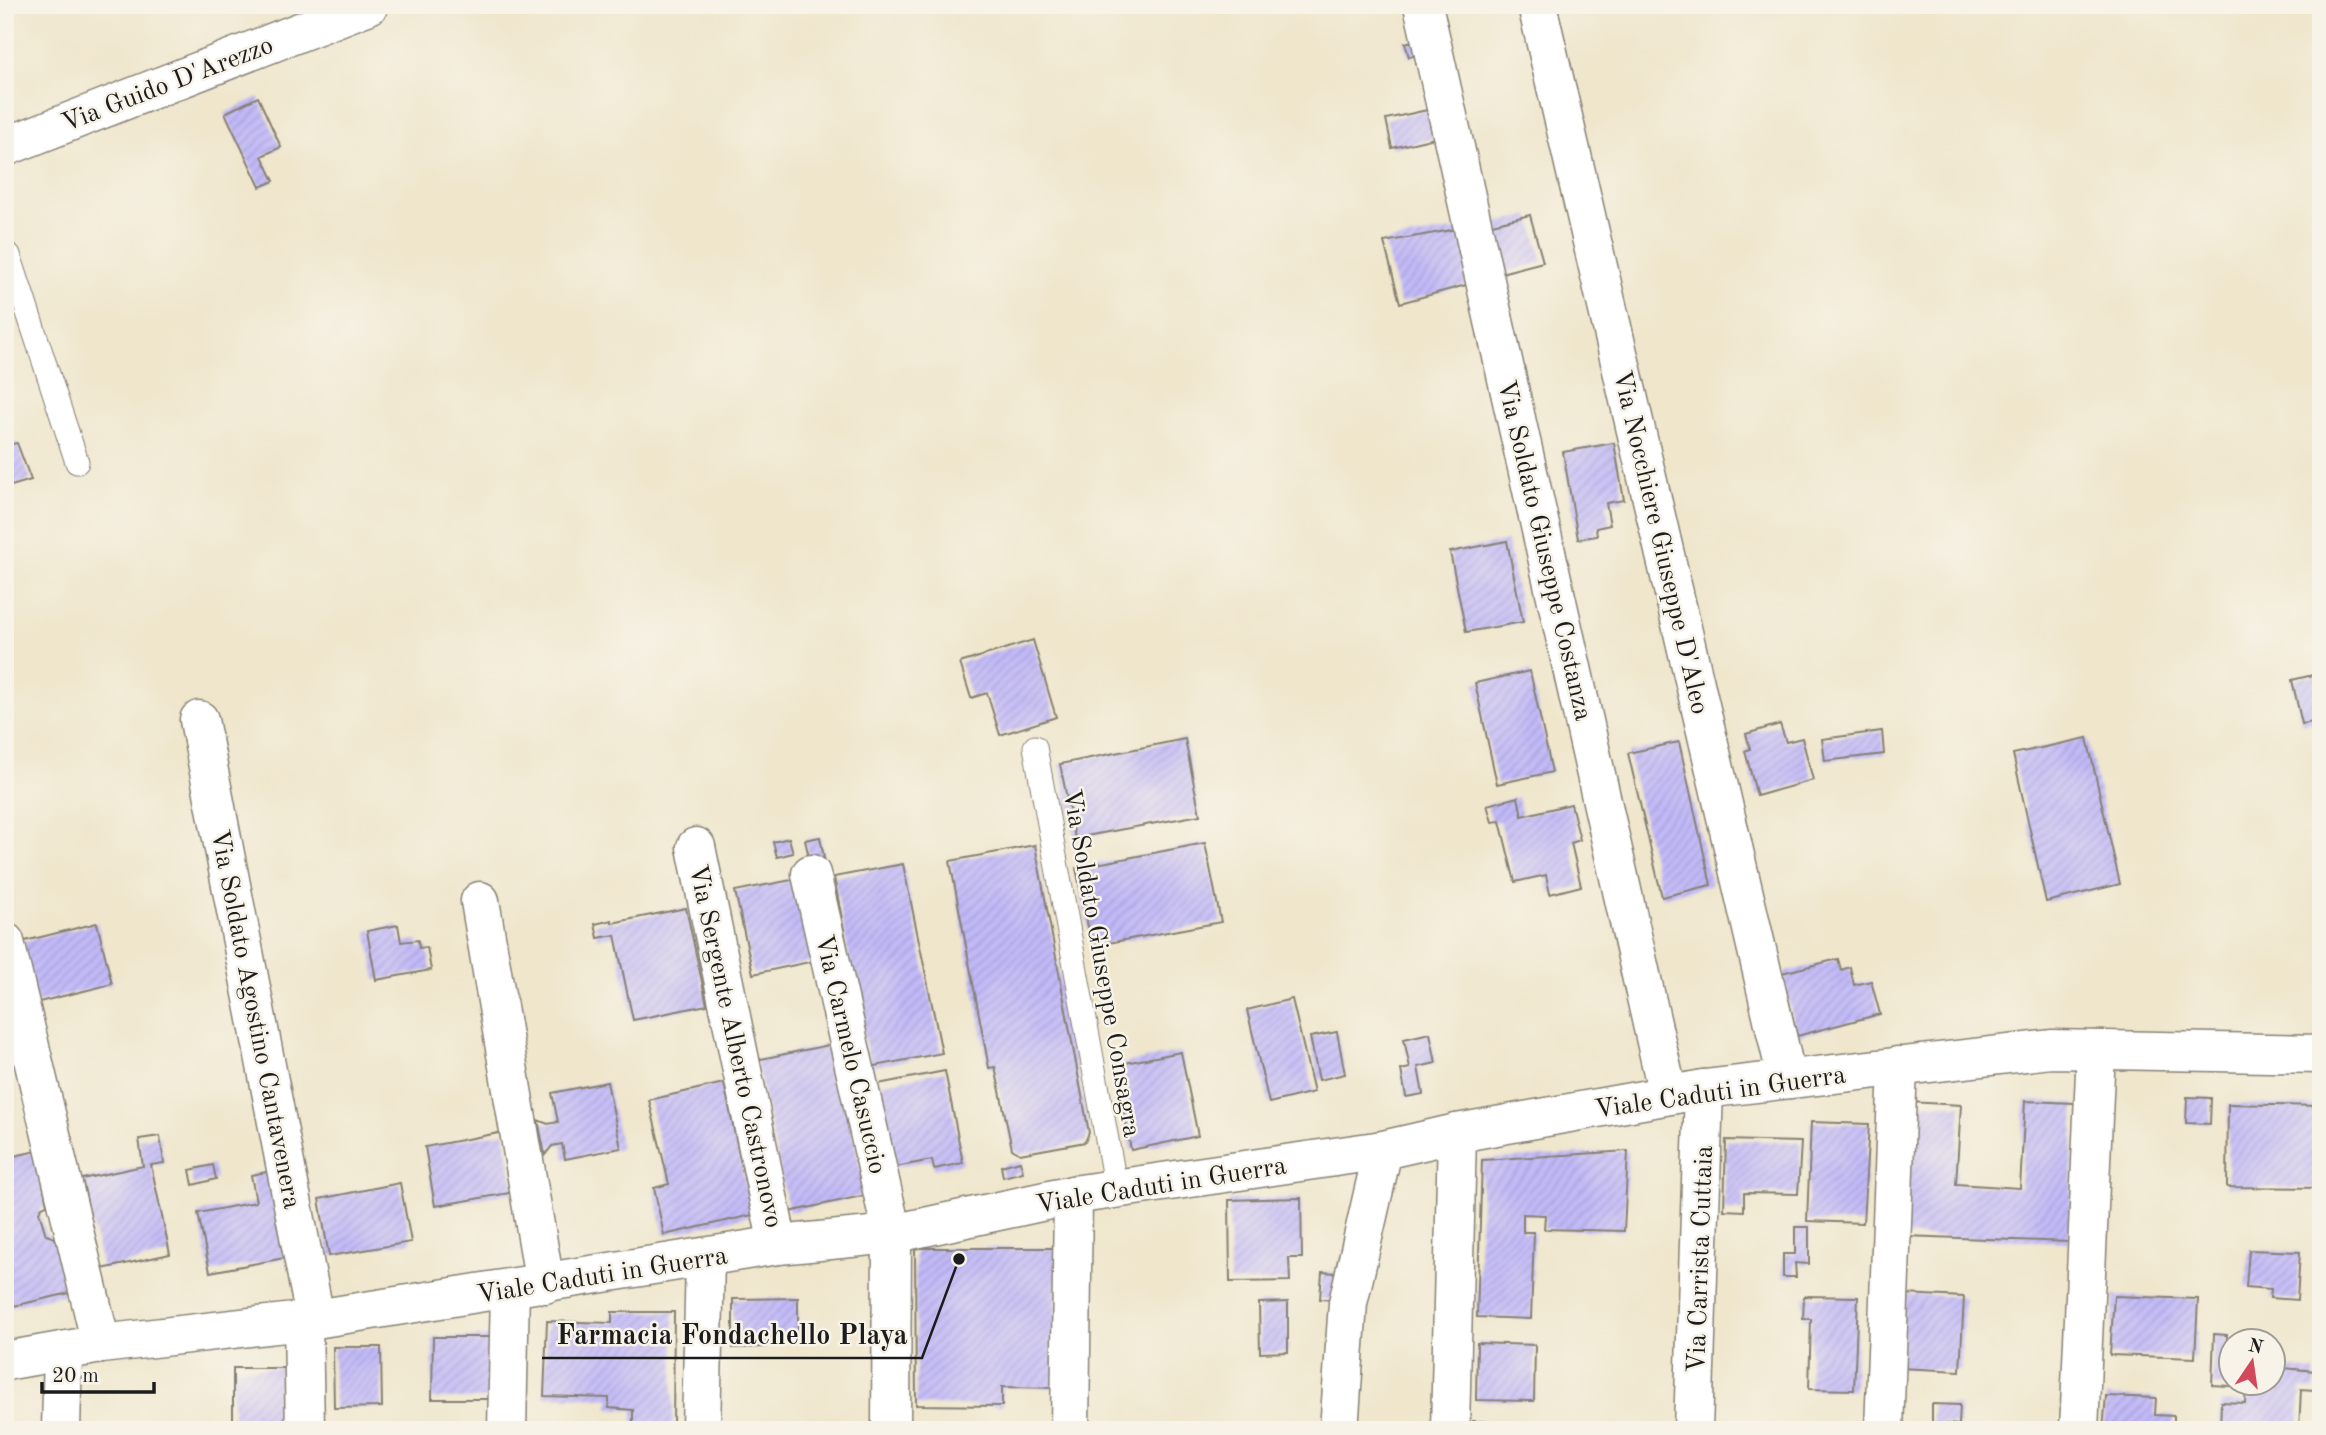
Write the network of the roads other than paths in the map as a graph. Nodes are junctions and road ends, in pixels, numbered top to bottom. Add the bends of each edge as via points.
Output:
1 (369, 5) edge
2 (1423, 5) edge
3 (1537, 5) edge
4 (5, 147) edge
5 (5, 256) edge
6 (77, 462) dead end
7 (199, 720) dead end
8 (1035, 747) dead end
9 (696, 847) dead end
10 (811, 874) dead end
11 (480, 901) dead end
12 (5, 942) edge
13 (2096, 1050) junction
14 (2321, 1054) edge
15 (1898, 1066) junction
16 (1787, 1079) junction
17 (1686, 1092) junction
18 (1457, 1133) junction
19 (1383, 1150) junction
20 (1116, 1189) junction
21 (1073, 1195) junction
22 (892, 1234) junction
23 (778, 1245) junction
24 (705, 1258) junction
25 (527, 1286) junction
26 (309, 1320) junction
27 (101, 1344) junction
28 (63, 1352) junction
29 (5, 1361) edge
30 (61, 1430) edge
31 (305, 1430) edge
32 (508, 1430) edge
33 (701, 1430) edge
34 (891, 1430) edge
35 (1070, 1430) edge
36 (1339, 1430) edge
37 (1450, 1430) edge
38 (1693, 1430) edge
39 (1884, 1430) edge
40 (2079, 1430) edge

1 - 4 street, Via Guido D'Arezzo
2 - 17 street, Via Soldato Giuseppe Costanza
3 - 16 street, Via Nocchiere Giuseppe D'Aleo
5 - 6 lane via 9,255
7 - 26 street, Via Soldato Agostino Cantavenera
8 - 20 lane, Via Soldato Giuseppe Consagra
9 - 23 street, Via Sergente Alberto Castronovo
10 - 22 street, Via Carmelo Casuccio
11 - 25 street
12 - 27 street
13 - 14 street, Viale Caduti in Guerra
13 - 15 street, Viale Caduti in Guerra via 2051,1049
13 - 40 street
15 - 16 street, Viale Caduti in Guerra
15 - 39 street
16 - 17 street, Viale Caduti in Guerra
17 - 18 street, Viale Caduti in Guerra
17 - 38 street, Via Carrista Cuttaia
18 - 19 street, Viale Caduti in Guerra
18 - 37 street
19 - 20 street, Viale Caduti in Guerra
19 - 36 street via 1348,1303
20 - 21 street, Viale Caduti in Guerra
21 - 22 street, Viale Caduti in Guerra
21 - 35 street
22 - 23 street, Viale Caduti in Guerra
22 - 34 street, Via Carmelo Casuccio
23 - 24 street, Viale Caduti in Guerra
24 - 25 street, Viale Caduti in Guerra
24 - 33 street
25 - 26 street, Viale Caduti in Guerra
25 - 32 street
26 - 27 street, Viale Caduti in Guerra
26 - 31 street, Via Soldato Agostino Cantavenera
27 - 28 street, Viale Caduti in Guerra
28 - 29 street, Viale Caduti in Guerra
28 - 30 street

